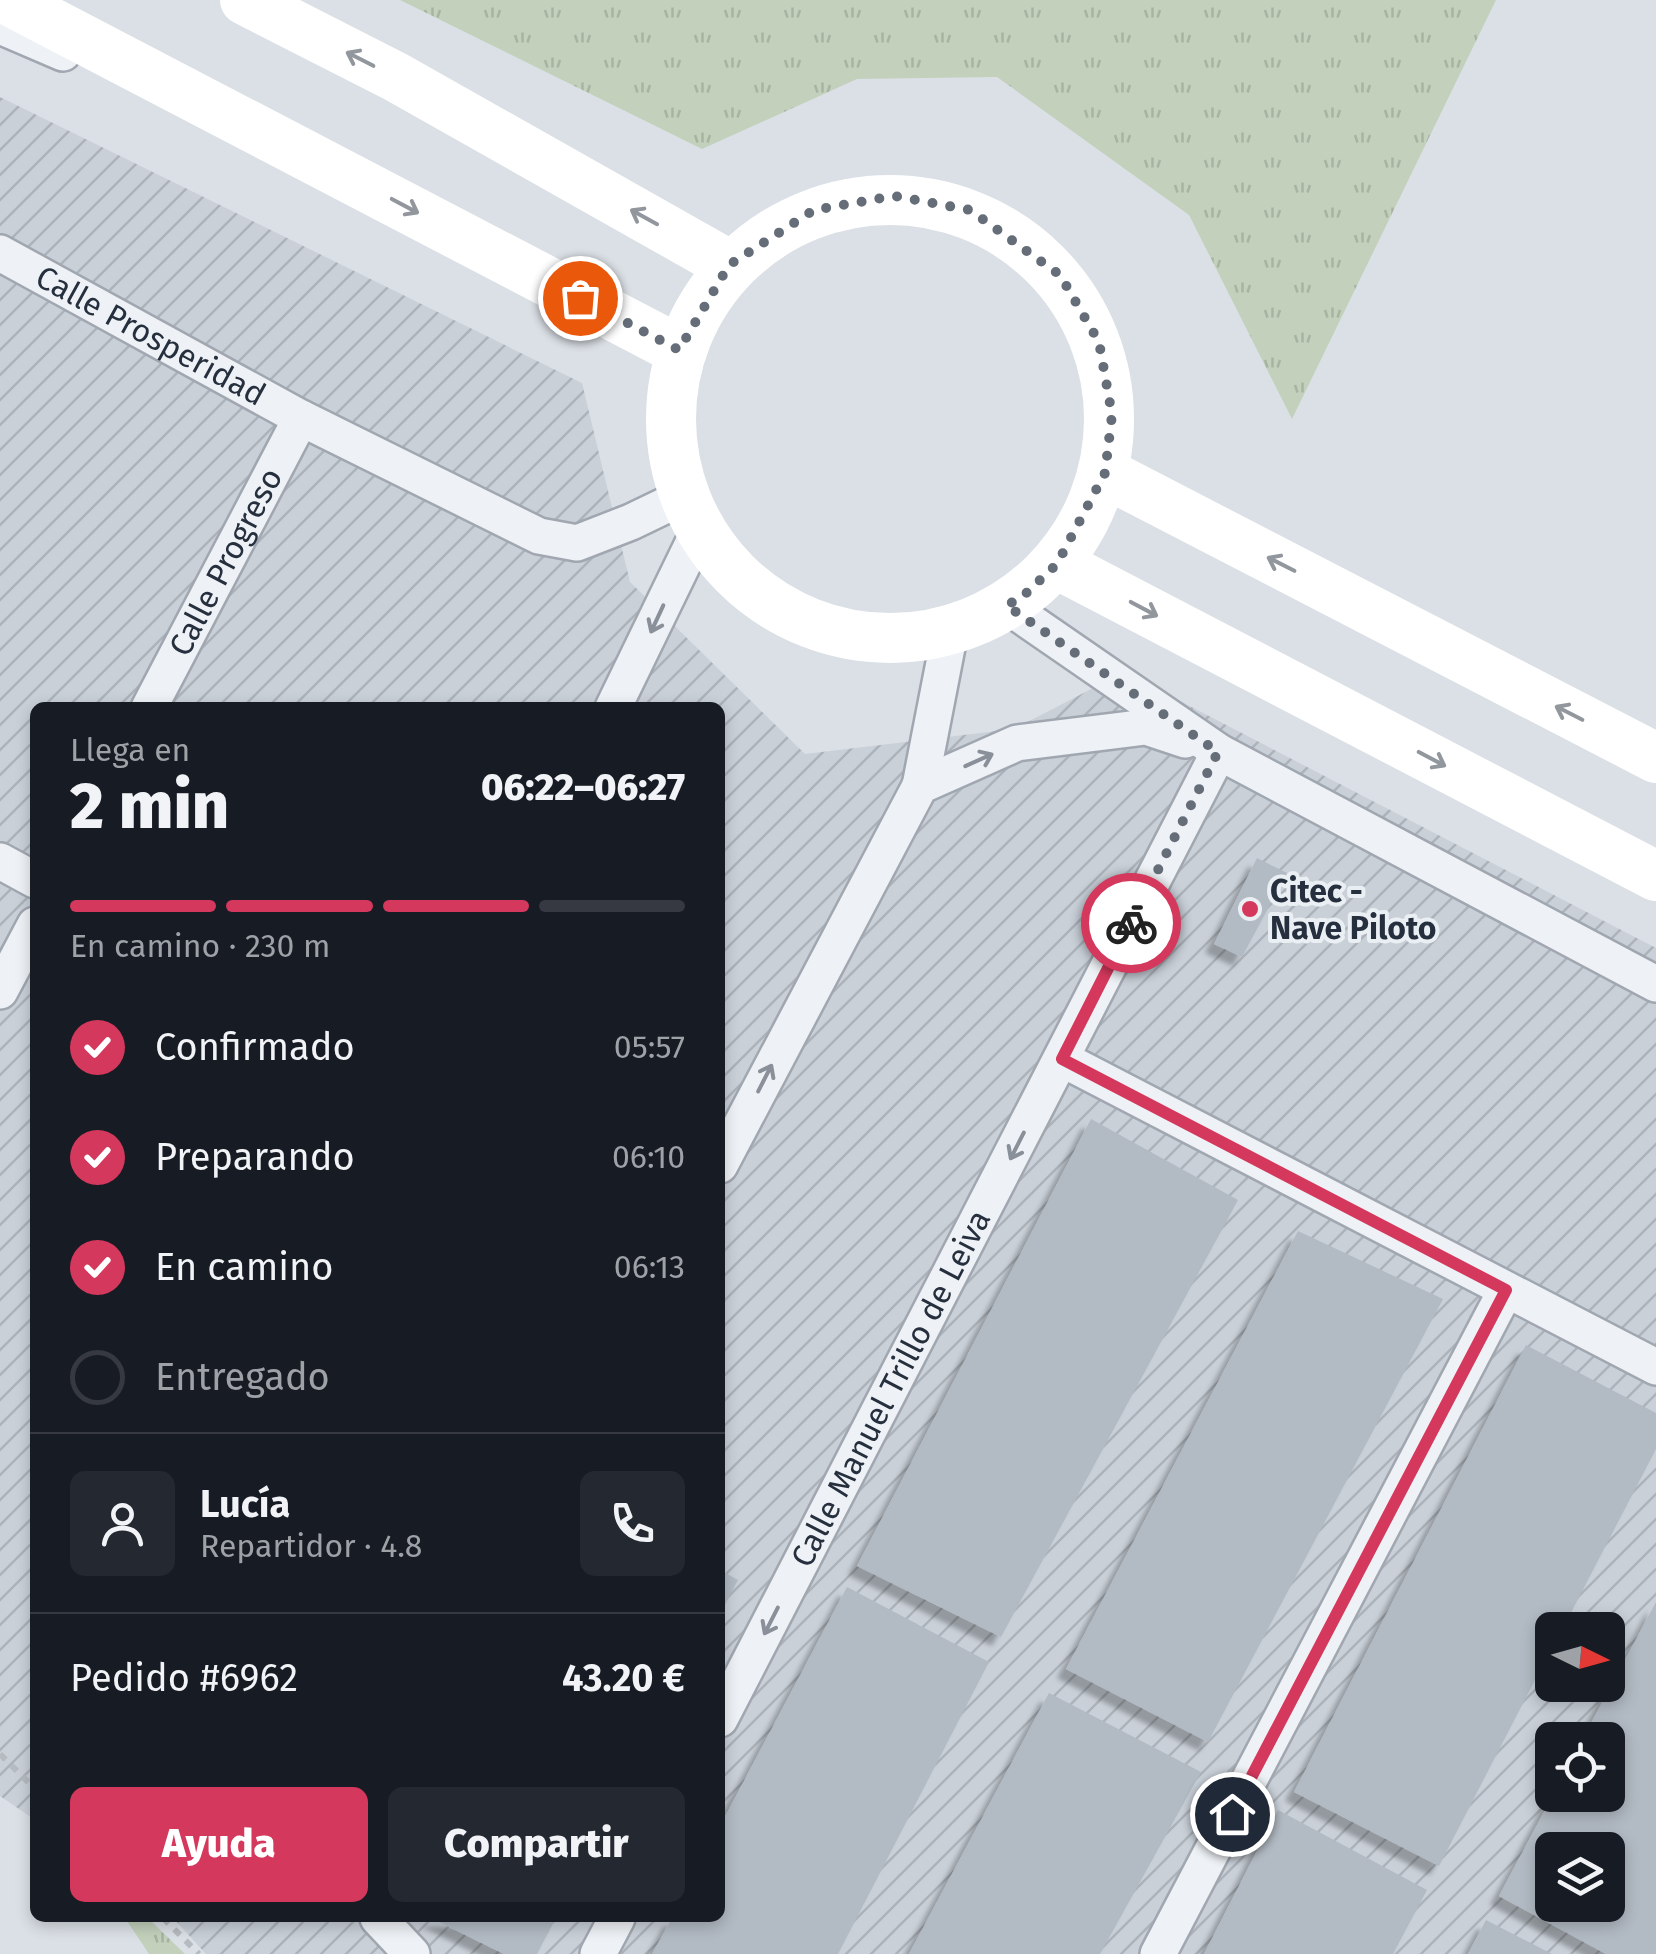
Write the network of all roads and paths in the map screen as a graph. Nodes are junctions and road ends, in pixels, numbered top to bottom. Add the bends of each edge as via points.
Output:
1 (8, 0) edge
2 (245, 0) edge
3 (0, 26) edge
4 (350, 177) junction
5 (0, 253) edge
6 (729, 265) junction
7 (679, 350) junction
8 (300, 418) junction
9 (1105, 473) junction
10 (693, 513) junction
11 (1057, 564) junction
12 (1006, 605) junction
13 (950, 632) junction
14 (152, 702) edge
15 (615, 702) edge
16 (1218, 752) junction
17 (1656, 758) edge
18 (920, 786) junction
19 (0, 861) edge
20 (1656, 876) edge
21 (30, 877) edge
22 (30, 935) edge
23 (1656, 984) edge
24 (0, 992) edge
25 (1062, 1059) junction
26 (725, 1155) edge
27 (1506, 1290) junction
28 (1656, 1368) edge
29 (725, 1709) edge
30 (0, 1754) edge
31 (30, 1784) edge
32 (167, 1922) edge
33 (382, 1922) edge
34 (615, 1922) edge
35 (199, 1954) edge
36 (412, 1954) edge
37 (598, 1954) edge
38 (1158, 1954) edge

1 - 4 main road
6 -> 2 main road
3 - 4 street
4 -> 7 main road
5 - 8 street, Calle Prosperidad
6 - 7 main road
6 - 9 main road via 814,210 894,196 970,210 1060,275 1099,342 1112,415
7 - 10 main road via 670,448
8 - 10 street, Calle Prosperidad via 539,536 577,542 631,522
8 - 14 street, Calle Progreso
9 - 11 main road
17 -> 9 main road
10 - 13 main road via 749,590 806,624 881,640
10 -> 15 street
11 - 12 main road
11 -> 20 main road
12 - 13 main road
12 - 16 street
13 - 18 street
18 -> 16 street via 1016,744 1146,727
16 - 23 street
16 - 25 street, Calle Manuel Trillo de Leiva
26 -> 18 street
19 - 21 street
22 - 24 street
25 - 27 street
25 -> 29 street, Calle Manuel Trillo de Leiva
27 - 28 street
27 - 38 street
30 - 31 path
32 - 35 path
33 - 36 street
34 - 37 street

